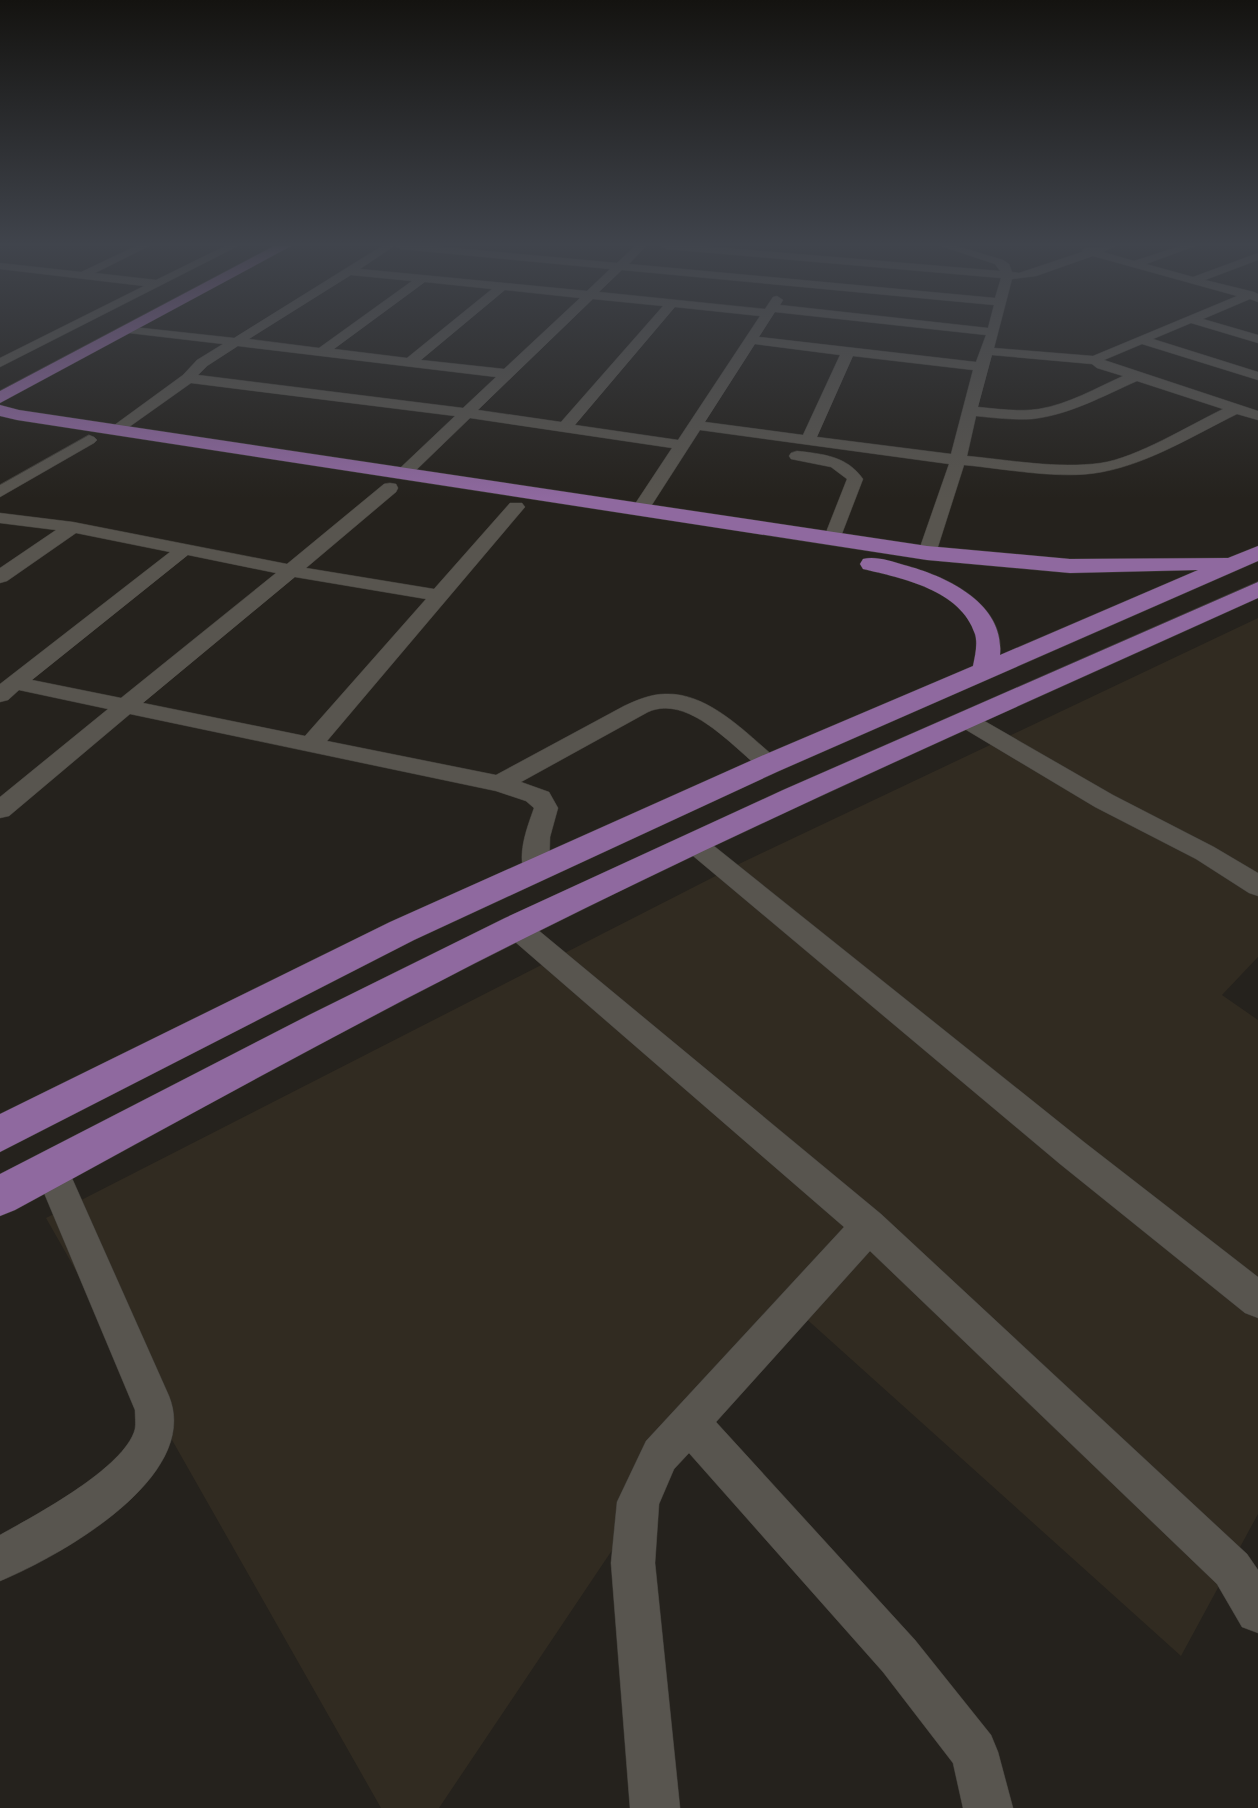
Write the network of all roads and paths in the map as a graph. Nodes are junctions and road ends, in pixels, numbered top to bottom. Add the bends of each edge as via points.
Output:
1 (65, 330) edge
2 (95, 330) edge
3 (126, 330) edge
4 (140, 330) edge
5 (255, 330) edge
6 (352, 330) edge
7 (449, 330) edge
8 (553, 330) edge
9 (648, 330) edge
10 (756, 330) edge
11 (977, 330) edge
12 (1162, 330) edge
13 (1229, 330) edge
14 (993, 332) joint
15 (1140, 339) junction
16 (1258, 339) edge
17 (750, 340) junction
18 (236, 342) junction
19 (849, 350) junction
20 (322, 352) junction
21 (984, 359) junction
22 (1096, 360) junction
23 (410, 362) junction
24 (0, 363) edge
25 (508, 374) junction
26 (1136, 376) junction
27 (1258, 376) edge
28 (188, 378) junction
29 (0, 381) edge
30 (18, 388) junction
31 (0, 398) edge
32 (1236, 409) junction
33 (0, 410) edge
34 (970, 411) junction
35 (467, 413) junction
36 (1258, 416) edge
37 (695, 425) junction
38 (564, 428) junction
39 (117, 429) junction
40 (0, 430) edge
41 (89, 440) junction
42 (808, 440) junction
43 (682, 445) junction
44 (779, 453) dead end
45 (958, 460) junction
46 (397, 480) junction
47 (466, 491) junction
48 (0, 492) edge
49 (516, 507) junction
50 (640, 510) junction
51 (0, 518) edge
52 (73, 527) junction
53 (832, 540) junction
54 (186, 548) junction
55 (852, 552) junction
56 (927, 553) junction
57 (1247, 558) edge
58 (293, 571) junction
59 (0, 577) edge
60 (1258, 589) edge
61 (440, 596) junction
62 (986, 670) junction
63 (8, 689) edge
64 (124, 705) junction
65 (966, 720) junction
66 (312, 743) junction
67 (769, 764) junction
68 (499, 784) junction
69 (728, 784) junction
70 (0, 810) edge
71 (761, 813) junction
72 (695, 844) junction
73 (536, 871) junction
74 (1258, 886) edge
75 (516, 927) junction
76 (0, 1134) edge
77 (51, 1169) junction
78 (0, 1196) edge
79 (868, 1226) junction
80 (1258, 1300) edge
81 (689, 1422) junction
82 (0, 1559) edge
83 (1258, 1611) edge
84 (655, 1808) edge
85 (988, 1808) edge

1 - 24 street
2 - 29 main road
3 - 30 main road
4 - 18 street
5 - 18 street
6 - 20 street
7 - 23 street
8 - 25 street
9 - 38 street
10 - 17 street
11 - 14 street
12 - 15 street
13 - 16 street
14 - 21 street
15 - 22 street
15 - 27 street
17 - 19 street
17 - 37 street
18 - 20 street
18 - 28 street via 202,363
19 - 21 street
19 - 42 street
20 - 23 street
21 - 22 street
21 - 34 street
22 - 26 street
23 - 25 street
25 - 35 street
26 - 32 street
26 - 34 street via 1041,413
28 - 35 street
28 - 39 street
29 - 30 main road via 17,384
30 - 31 main road
32 - 36 street
32 - 45 street via 1128,461 1100,468 1058,469
33 - 39 main road
34 - 45 street
35 - 38 street
35 - 46 street
37 - 42 street
37 - 43 street
38 - 43 street
39 - 46 main road
40 - 41 main road
41 - 46 main road
41 - 48 street
42 - 45 street
43 - 50 street
44 - 53 street via 849,468 855,479
45 - 56 street
46 - 47 main road
46 - 58 street
47 - 49 main road
47 - 50 main road
49 - 55 main road
49 - 61 street
50 - 53 main road
51 - 52 street
52 - 54 street
52 - 59 street
53 - 55 main road
54 - 58 street
54 - 63 street
55 - 56 main road
55 - 62 main road via 931,581 956,596 976,614 988,634
56 - 57 main road via 1070,566
57 - 62 main road
58 - 61 street
58 - 64 street
60 - 65 main road
61 - 66 street
62 - 67 main road
63 - 64 street
64 - 66 street
64 - 70 street
65 - 71 main road
65 - 74 street
66 - 68 street
67 - 68 street via 701,711 667,700 632,711
67 - 69 main road
68 - 73 street via 535,795 546,808 537,837
69 - 71 main road
69 - 73 main road
71 - 72 main road
72 - 75 main road
72 - 80 street
73 - 76 main road via 402,932
75 - 77 main road
75 - 79 street
77 - 78 main road
77 - 82 street via 155,1410 154,1436 136,1466 93,1504
79 - 81 street
79 - 83 street via 1232,1569
81 - 84 street via 660,1455 638,1502 633,1563
81 - 85 street via 899,1656 974,1752

